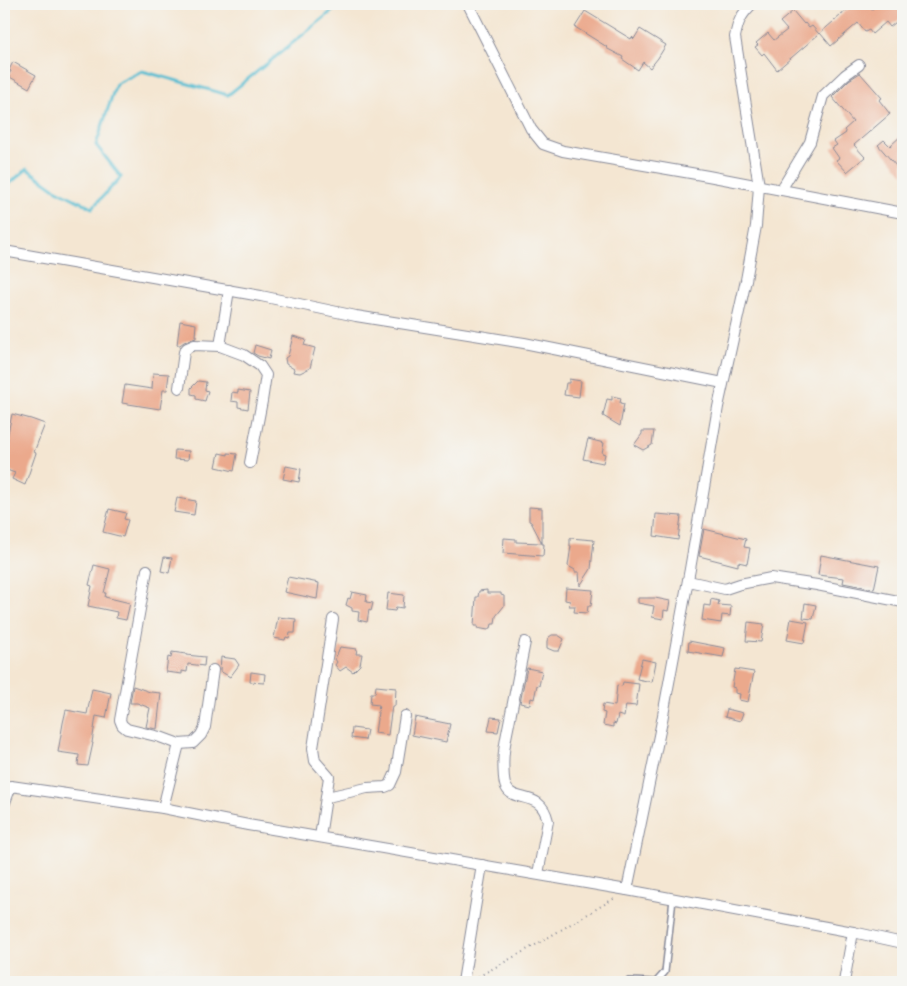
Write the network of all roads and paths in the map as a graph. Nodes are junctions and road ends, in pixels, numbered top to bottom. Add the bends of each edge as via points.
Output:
1 (468, 4) edge
2 (752, 4) edge
3 (859, 65) dead end
4 (759, 186) junction
5 (781, 190) junction
6 (903, 203) edge
7 (899, 212) edge
8 (4, 251) edge
9 (229, 290) junction
10 (220, 346) junction
11 (723, 383) junction
12 (179, 388) dead end
13 (250, 463) dead end
14 (147, 570) dead end
15 (688, 581) junction
16 (903, 602) edge
17 (333, 619) dead end
18 (525, 642) dead end
19 (213, 670) dead end
20 (405, 716) dead end
21 (179, 744) junction
22 (7, 785) edge
23 (327, 797) junction
24 (4, 805) edge
25 (163, 808) junction
26 (320, 837) junction
27 (482, 864) junction
28 (538, 874) junction
29 (627, 890) junction
30 (673, 898) junction
31 (853, 932) junction
32 (903, 943) edge
33 (630, 981) dead end
34 (463, 982) edge
35 (468, 982) edge
36 (652, 982) edge
37 (656, 982) edge
38 (844, 982) edge

1 - 4 street via 530,128 543,144
2 - 4 street via 738,22 735,37
3 - 5 street via 823,96 810,142
4 - 5 street
4 - 11 street via 756,226
5 - 7 street
6 - 7 street
8 - 9 street
9 - 10 street
9 - 11 street
10 - 12 street via 194,345 187,348
10 - 13 street via 244,355 260,366 266,375
11 - 15 street
14 - 21 street via 120,720 127,729
15 - 16 street via 725,589 771,578
15 - 29 street
17 - 23 street via 313,748 315,761 330,777
18 - 28 street via 504,753 504,775 506,788 536,801 546,813 548,821
19 - 21 street via 205,727 193,743
20 - 23 street via 396,772 390,785
21 - 25 street
22 - 24 street
22 - 25 street
23 - 26 street
25 - 26 street
26 - 27 street
27 - 28 street
27 - 34 street
28 - 29 street
29 - 30 street
29 - 35 path
30 - 31 street
30 - 37 lane via 665,972
31 - 32 street
31 - 38 street
33 - 36 lane

